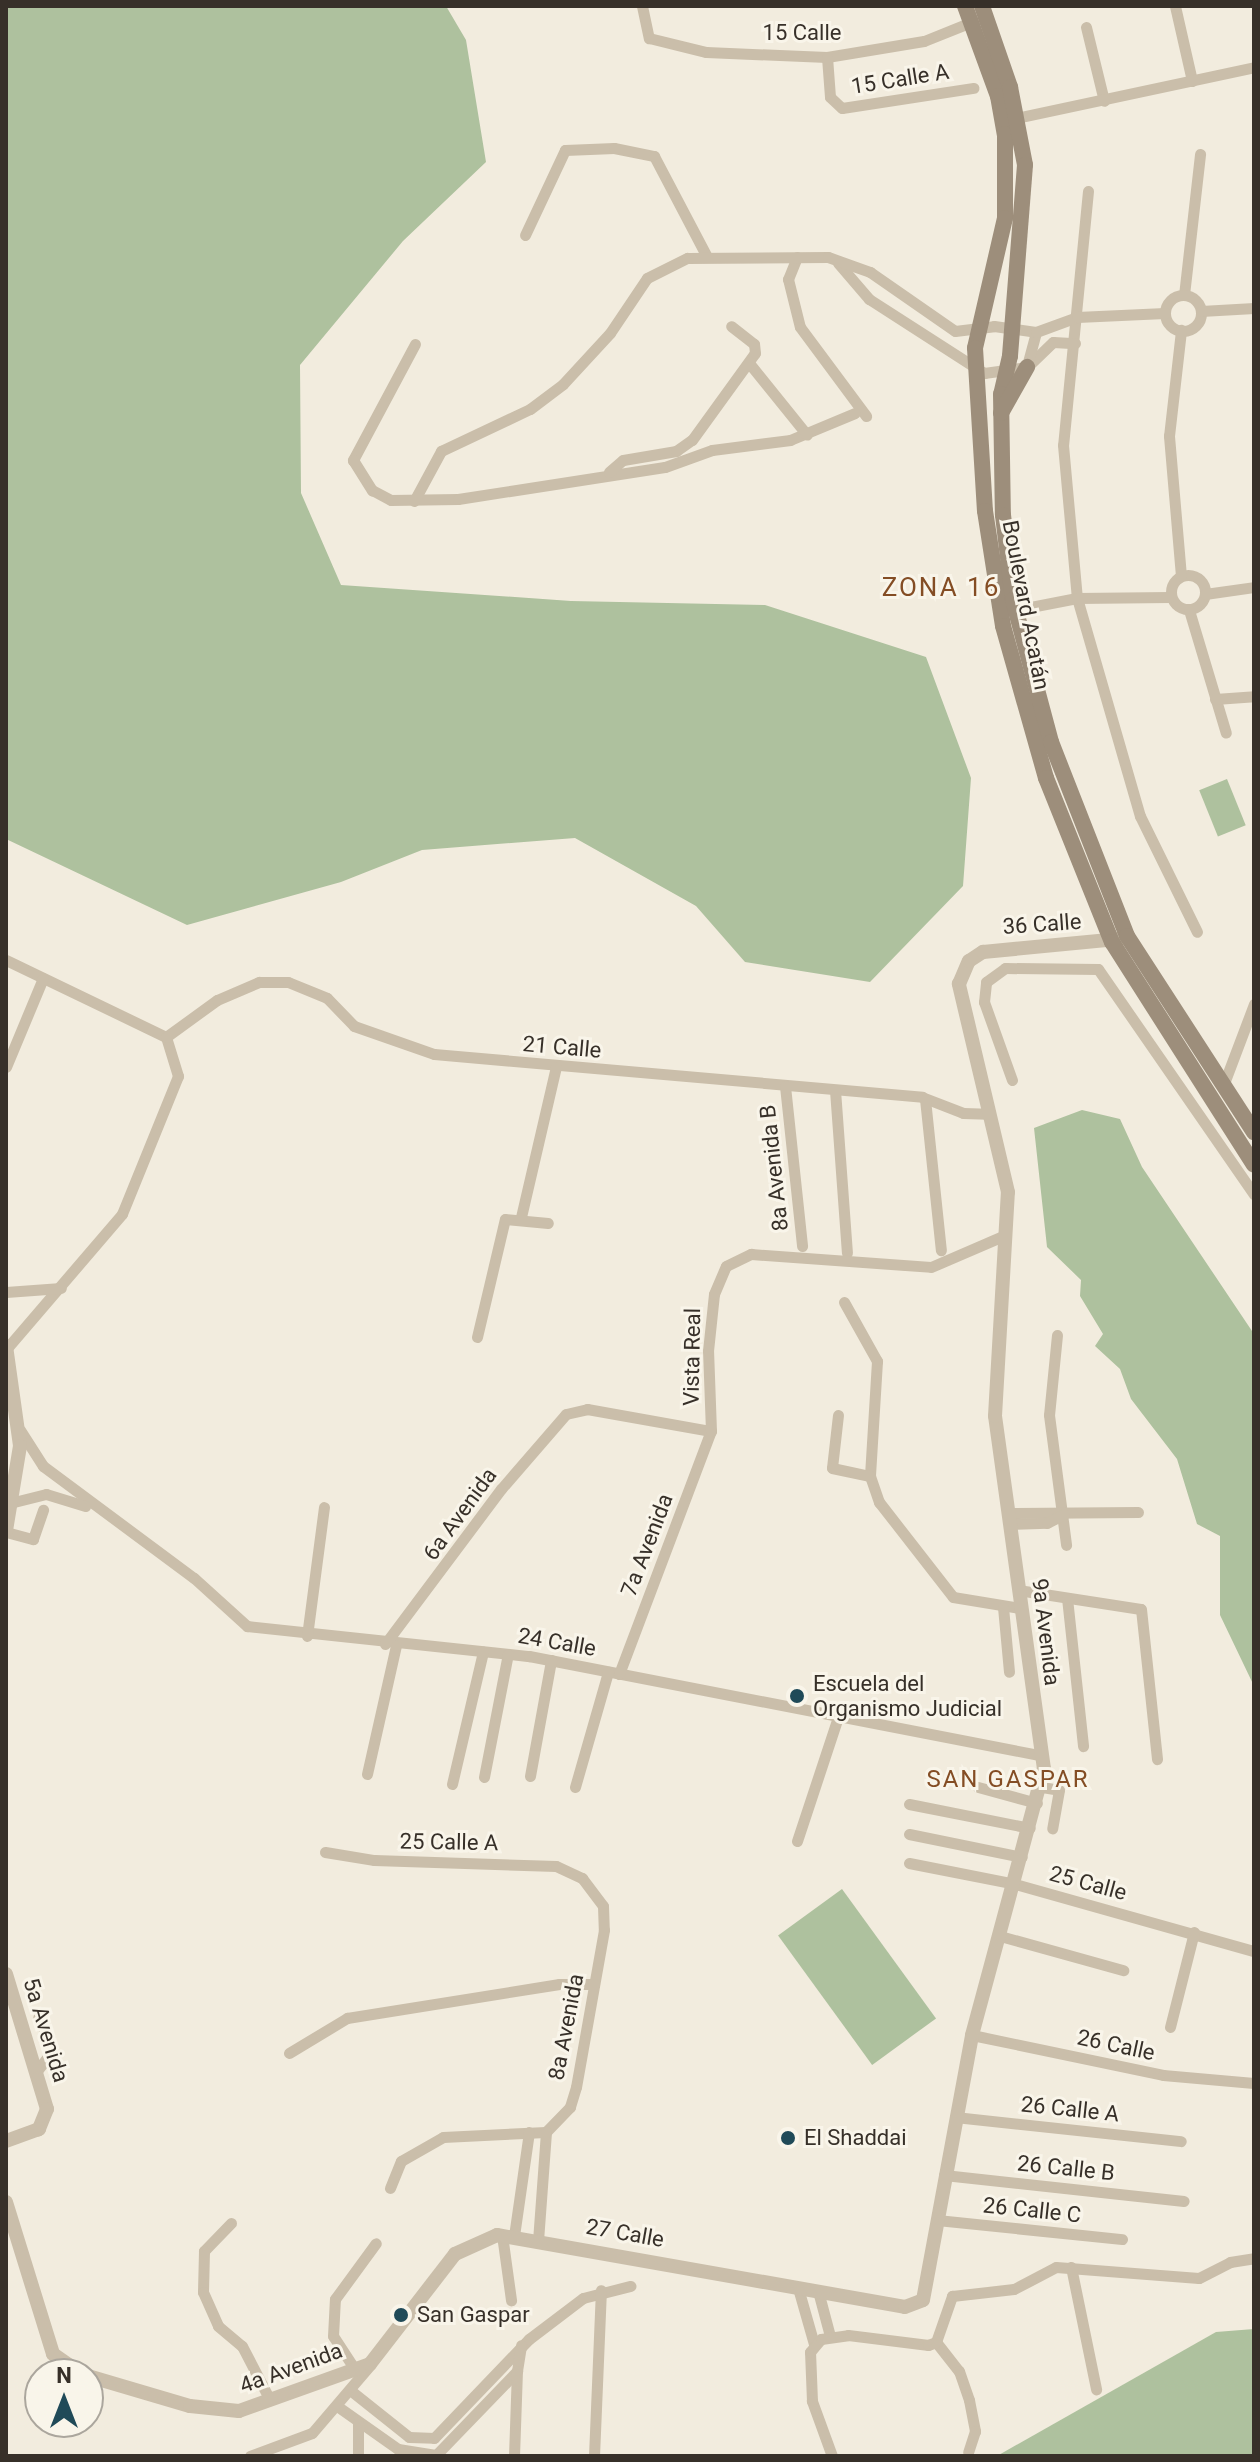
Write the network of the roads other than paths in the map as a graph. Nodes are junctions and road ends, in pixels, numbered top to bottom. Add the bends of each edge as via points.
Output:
1 (642, 6) edge
2 (965, 6) edge
3 (1175, 6) edge
4 (980, 15) edge
5 (1086, 27) dead end
6 (827, 57) junction
7 (1254, 67) edge
8 (1192, 81) junction
9 (973, 88) dead end
10 (1104, 101) junction
11 (1010, 119) junction
12 (1200, 154) dead end
13 (1088, 191) dead end
14 (525, 235) dead end
15 (706, 255) junction
16 (797, 257) junction
17 (838, 263) junction
18 (1184, 295) junction
19 (1254, 308) edge
20 (1201, 311) junction
21 (1165, 313) junction
22 (1077, 317) junction
23 (731, 326) dead end
24 (980, 328) junction
25 (1011, 329) junction
26 (1181, 330) junction
27 (1036, 332) junction
28 (1075, 343) junction
29 (415, 344) dead end
30 (749, 363) junction
31 (1027, 367) junction
32 (978, 369) junction
33 (1006, 373) junction
34 (1001, 413) junction
35 (807, 435) junction
36 (692, 440) junction
37 (701, 453) junction
38 (608, 473) junction
39 (414, 501) junction
40 (1181, 576) junction
41 (1254, 587) edge
42 (1205, 594) junction
43 (1170, 597) junction
44 (1077, 598) junction
45 (1015, 610) junction
46 (1189, 610) junction
47 (1254, 696) edge
48 (1215, 699) junction
49 (1226, 733) dead end
50 (1197, 932) dead end
51 (1120, 939) junction
52 (6, 960) edge
53 (964, 968) joint
54 (43, 978) junction
55 (1254, 1004) edge
56 (166, 1037) junction
57 (6, 1067) edge
58 (556, 1067) junction
59 (1012, 1080) dead end
60 (785, 1086) junction
61 (1223, 1086) junction
62 (835, 1090) junction
63 (925, 1099) junction
64 (987, 1114) junction
65 (1254, 1132) edge
66 (1254, 1165) edge
67 (1254, 1194) edge
68 (521, 1217) junction
69 (548, 1223) dead end
70 (1003, 1236) junction
71 (802, 1246) dead end
72 (941, 1250) dead end
73 (847, 1253) dead end
74 (62, 1288) junction
75 (6, 1292) edge
76 (844, 1302) dead end
77 (1057, 1335) dead end
78 (477, 1337) dead end
79 (7, 1347) edge
80 (571, 1411) joint
81 (838, 1415) dead end
82 (20, 1430) junction
83 (711, 1431) junction
84 (870, 1476) junction
85 (14, 1502) junction
86 (324, 1507) dead end
87 (43, 1510) dead end
88 (1138, 1512) dead end
89 (100, 1513) junction
90 (1065, 1513) junction
91 (1009, 1519) junction
92 (7, 1527) edge
93 (1066, 1545) dead end
94 (1018, 1590) junction
95 (1067, 1598) junction
96 (1003, 1607) junction
97 (1020, 1608) junction
98 (307, 1636) junction
99 (391, 1644) junction
100 (483, 1652) junction
101 (508, 1654) junction
102 (551, 1660) junction
103 (1009, 1672) dead end
104 (614, 1673) junction
105 (838, 1717) junction
106 (1083, 1746) dead end
107 (1039, 1755) junction
108 (1157, 1759) dead end
109 (367, 1774) dead end
110 (530, 1776) dead end
111 (484, 1777) dead end
112 (452, 1784) dead end
113 (575, 1787) dead end
114 (978, 1787) dead end
115 (1042, 1787) junction
116 (1037, 1803) junction
117 (909, 1804) dead end
118 (1030, 1828) junction
119 (1052, 1828) dead end
120 (909, 1834) dead end
121 (797, 1841) dead end
122 (325, 1852) dead end
123 (1022, 1857) junction
124 (909, 1863) dead end
125 (573, 1871) joint
126 (1015, 1884) junction
127 (1194, 1932) junction
128 (1000, 1936) junction
129 (1254, 1951) edge
130 (1123, 1970) dead end
131 (6, 1974) edge
132 (594, 1984) junction
133 (38, 2017) dead end
134 (1170, 2027) dead end
135 (972, 2035) junction
136 (289, 2053) dead end
137 (36, 2072) junction
138 (1254, 2083) edge
139 (955, 2117) junction
140 (529, 2132) junction
141 (546, 2132) junction
142 (6, 2141) edge
143 (1181, 2141) dead end
144 (944, 2175) junction
145 (390, 2188) dead end
146 (1184, 2201) dead end
147 (7, 2212) edge
148 (937, 2220) junction
149 (231, 2223) dead end
150 (508, 2235) junction
151 (1122, 2239) dead end
152 (538, 2241) junction
153 (376, 2243) dead end
154 (1254, 2258) edge
155 (1071, 2267) junction
156 (630, 2286) dead end
157 (798, 2288) junction
158 (601, 2290) junction
159 (818, 2291) junction
160 (924, 2296) joint
161 (511, 2300) dead end
162 (830, 2336) junction
163 (936, 2342) junction
164 (814, 2344) junction
165 (521, 2345) junction
166 (59, 2358) edge
167 (505, 2359) junction
168 (370, 2364) junction
169 (354, 2368) junction
170 (517, 2371) junction
171 (104, 2381) edge
172 (1096, 2389) dead end
173 (350, 2390) junction
174 (270, 2400) junction
175 (337, 2406) junction
176 (358, 2422) junction
177 (434, 2438) junction
178 (968, 2452) dead end
179 (255, 2455) edge
180 (436, 2455) edge
181 (358, 2456) edge
182 (514, 2456) edge
183 (594, 2456) edge
184 (832, 2456) edge

1 - 6 street, 15 Calle via 642,26 653,41 706,52
2 - 4 main road, Boulevard Acatán
3 - 8 street
4 - 6 street, 15 Calle via 924,41
4 - 11 main road, Boulevard Acatán
5 - 10 street
6 - 9 street, 15 Calle A via 835,104 846,108
7 - 8 street
8 - 10 street
10 - 11 street
11 - 24 main road, Boulevard Acatán via 1005,218
11 - 25 main road, Boulevard Acatán via 1025,165
12 - 18 street
13 - 22 street
14 - 15 street via 565,150 614,148 654,156
15 - 16 street
15 - 39 street via 675,262 647,278 585,363 530,409 455,439 429,469
16 - 17 street via 810,253
16 - 35 street via 788,279 800,327 860,415
17 - 24 street via 870,272 955,331
17 - 32 street via 869,299
18 - 20 street
18 - 21 street via 1173,298
19 - 20 street
20 - 26 street via 1197,323
21 - 22 street
21 - 26 street
22 - 27 street
22 - 28 street
23 - 30 street via 756,348
24 - 25 street
24 - 32 main road, Boulevard Acatán
25 - 27 street
25 - 33 main road, Boulevard Acatán
26 - 40 street via 1169,436
27 - 31 street
28 - 31 street via 1045,346
28 - 44 street via 1063,445
29 - 39 street via 353,460 372,490
30 - 35 street
30 - 36 street
31 - 33 street
31 - 34 main road
32 - 33 street
32 - 51 main road, Boulevard Acatán via 985,511 1003,626 1046,778
33 - 34 main road, Boulevard Acatán
34 - 45 main road, Boulevard Acatán via 1003,515
35 - 37 street
36 - 37 street
36 - 38 street via 676,451 623,460
37 - 38 street via 665,467
38 - 39 street
40 - 42 street via 1198,578
40 - 43 street
41 - 42 street
42 - 46 street
43 - 44 street
43 - 46 street
44 - 45 street
44 - 50 street via 1140,816
45 - 51 main road, Boulevard Acatán
46 - 48 street
47 - 48 street
48 - 49 street
51 - 53 street, 36 Calle via 992,950
51 - 61 main road, Boulevard Acatán
51 - 66 main road, Boulevard Acatán
52 - 54 street
53 - 64 street, 9a Avenida via 961,1003
54 - 56 street
54 - 57 street
55 - 61 street
56 - 58 street, 21 Calle via 217,1000 259,982 288,982 327,998 354,1026 434,1054
56 - 74 street via 178,1076 159,1132 122,1214
58 - 60 street, 21 Calle
58 - 68 street
59 - 67 street via 984,1002 986,982 1005,968 1098,969
60 - 62 street, 21 Calle
60 - 71 street, 8a Avenida B
61 - 65 main road, Boulevard Acatán
62 - 63 street, 21 Calle
62 - 73 street
63 - 64 street, 21 Calle via 963,1113
63 - 72 street
64 - 70 street, 9a Avenida via 1007,1183
68 - 69 street
68 - 78 street via 505,1219
70 - 83 street, Vista Real via 931,1267 751,1254 726,1266 714,1294 708,1351
70 - 91 street, 9a Avenida via 1006,1279 995,1416
74 - 75 street
74 - 79 street
76 - 84 street via 877,1361
77 - 90 street via 1049,1415
79 - 82 street
80 - 83 street, Vista Real
80 - 99 street, 6a Avenida via 501,1489
81 - 84 street via 832,1468
82 - 85 street
82 - 89 street, 24 Calle via 43,1466
83 - 104 street, 7a Avenida
84 - 96 street via 899,1532 953,1597
85 - 89 street, 24 Calle via 55,1495
85 - 92 street
86 - 98 street
87 - 92 street via 33,1539
88 - 90 street
89 - 98 street, 24 Calle via 194,1578 247,1626
90 - 91 street via 1047,1523
90 - 93 street
91 - 94 street, 9a Avenida
94 - 95 street
94 - 97 street, 9a Avenida
95 - 106 street
95 - 108 street via 1141,1609
96 - 97 street
96 - 103 street
97 - 107 street, 9a Avenida
98 - 99 street, 24 Calle
99 - 100 street, 24 Calle
99 - 109 street
100 - 101 street, 24 Calle
100 - 112 street
101 - 102 street, 24 Calle
101 - 111 street
102 - 104 street, 24 Calle
102 - 110 street
104 - 105 street, 24 Calle
104 - 113 street, 7a Avenida
105 - 107 street, 24 Calle
105 - 121 street
107 - 115 street, 9a Avenida
114 - 116 street
115 - 116 street, 9a Avenida
115 - 119 street via 1059,1790
116 - 118 street, 9a Avenida
117 - 118 street
118 - 123 street, 9a Avenida
120 - 123 street
122 - 125 street, 25 Calle A via 374,1860 536,1863
123 - 126 street, 9a Avenida
124 - 126 street, 25 Calle
125 - 132 street, 8a Avenida via 603,1906
126 - 127 street, 25 Calle
126 - 128 street, 9a Avenida
127 - 129 street, 25 Calle
127 - 134 street
128 - 130 street
128 - 135 street, 9a Avenida
131 - 137 street, 5a Avenida
132 - 136 street via 559,1984 347,2018
132 - 141 street, 8a Avenida via 570,2107
133 - 137 street via 53,2050
135 - 138 street, 26 Calle via 1163,2075
135 - 139 street, 9a Avenida
137 - 142 street, 5a Avenida via 47,2117 26,2135
139 - 143 street, 26 Calle A
139 - 144 street, 9a Avenida
140 - 141 street
140 - 145 street via 443,2137 401,2161
140 - 150 street
141 - 152 street
144 - 146 street, 26 Calle B
144 - 148 street, 9a Avenida
147 - 166 street via 53,2354
148 - 151 street, 26 Calle C
148 - 160 street, 9a Avenida
149 - 174 street via 204,2251 203,2292 218,2326 242,2346
150 - 152 street, 27 Calle
150 - 161 street
150 - 168 street, 27 Calle via 465,2245
152 - 157 street, 27 Calle
153 - 169 street via 335,2299 333,2336
154 - 155 street via 1230,2262 1199,2278
155 - 163 street via 1043,2271 1014,2289 952,2296
155 - 172 street
156 - 158 street
157 - 159 street, 27 Calle
157 - 164 street
158 - 165 street
158 - 183 street
159 - 160 street, 27 Calle via 905,2307
159 - 162 street
162 - 163 street
162 - 164 street
163 - 178 street via 959,2371 969,2400 975,2431
164 - 184 street via 814,2412
165 - 167 street
165 - 170 street
167 - 170 street
167 - 177 street
168 - 169 street, 4a Avenida
168 - 173 street
169 - 174 street, 4a Avenida
170 - 180 street
170 - 182 street
171 - 174 street, 4a Avenida via 212,2411 239,2411
173 - 175 street
173 - 177 street via 409,2437
175 - 176 street
175 - 179 street via 302,2440
176 - 180 street via 398,2449
176 - 181 street
177 - 180 street

